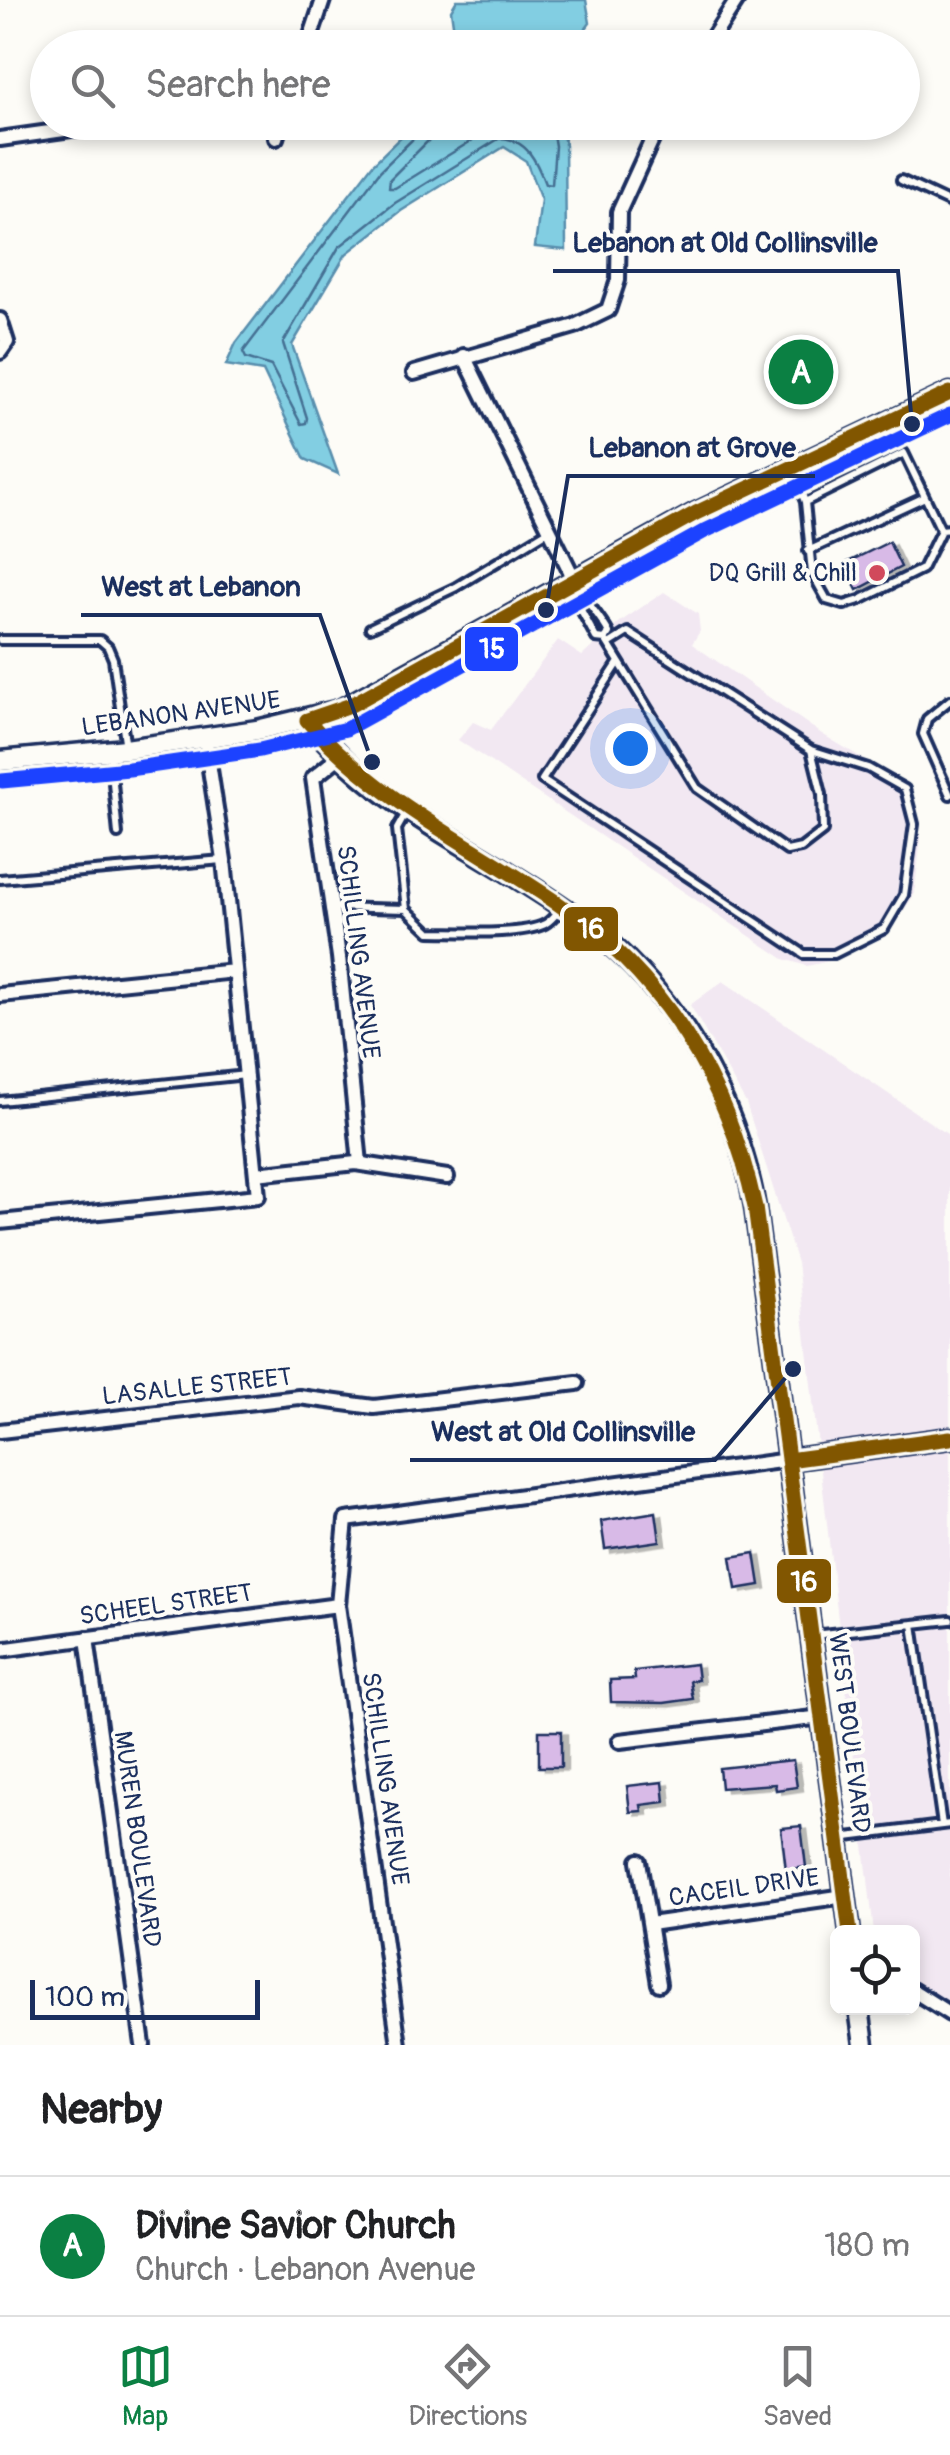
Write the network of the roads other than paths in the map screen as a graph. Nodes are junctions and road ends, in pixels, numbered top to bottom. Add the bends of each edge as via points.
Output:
1 (323, 0) edge
2 (736, 0) edge
3 (313, 30) edge
4 (717, 30) edge
5 (30, 135) edge
6 (0, 139) edge
7 (652, 140) edge
8 (901, 180) dead end
9 (950, 203) edge
10 (0, 320) edge
11 (4, 347) edge
12 (464, 356) junction
13 (414, 373) dead end
14 (950, 393) edge
15 (791, 467) junction
16 (926, 497) junction
17 (805, 502) junction
18 (551, 529) junction
19 (946, 529) edge
20 (808, 550) junction
21 (574, 578) junction
22 (584, 600) junction
23 (370, 628) dead end
24 (0, 640) edge
25 (607, 642) junction
26 (619, 662) junction
27 (950, 700) edge
28 (307, 720) junction
29 (206, 736) junction
30 (118, 750) junction
31 (811, 750) junction
32 (340, 756) junction
33 (0, 761) edge
34 (950, 795) edge
35 (408, 810) junction
36 (118, 834) dead end
37 (224, 860) junction
38 (0, 879) edge
39 (331, 907) junction
40 (562, 907) junction
41 (406, 909) junction
42 (234, 970) junction
43 (0, 995) edge
44 (246, 1074) junction
45 (0, 1101) edge
46 (356, 1164) junction
47 (256, 1174) junction
48 (447, 1177) dead end
49 (0, 1222) edge
50 (577, 1382) dead end
51 (0, 1431) edge
52 (950, 1438) edge
53 (788, 1460) junction
54 (338, 1605) junction
55 (950, 1620) edge
56 (913, 1624) junction
57 (812, 1636) junction
58 (87, 1638) junction
59 (0, 1650) edge
60 (822, 1717) junction
61 (620, 1741) dead end
62 (946, 1824) edge
63 (838, 1838) junction
64 (639, 1861) dead end
65 (845, 1896) junction
66 (650, 1924) junction
67 (849, 1925) edge
68 (659, 1984) dead end
69 (920, 1995) edge
70 (950, 2014) edge
71 (860, 2015) edge
72 (143, 2045) edge
73 (398, 2045) edge
74 (864, 2045) edge

1 - 3 street
2 - 4 street
5 - 6 street
7 - 12 street via 619,212 618,280 608,310 575,326
8 - 9 lane
10 - 11 street
12 - 13 street
12 - 18 street
14 - 15 street, LEBANON AVENUE
15 - 17 lane
15 - 21 street, LEBANON AVENUE
16 - 17 lane via 904,453
16 - 19 lane
16 - 20 lane
17 - 20 lane
18 - 21 street
18 - 23 lane via 456,587
19 - 20 lane via 922,569 844,604 827,600
21 - 22 lane
21 - 28 street, LEBANON AVENUE via 351,706
22 - 25 lane via 609,633
22 - 25 lane via 580,610 596,638
24 - 30 lane via 100,640 108,646
25 - 26 lane
25 - 31 lane via 628,632
26 - 31 lane via 698,788 787,850 823,832
26 - 31 lane via 542,780 804,954 834,954 884,929 904,895 914,824 905,789 868,768
27 - 34 lane via 926,718 923,734
28 - 29 street, LEBANON AVENUE
28 - 32 street, WEST BOULEVARD
29 - 30 street, LEBANON AVENUE
29 - 37 street
30 - 33 street, LEBANON AVENUE
30 - 36 lane
32 - 35 street, WEST BOULEVARD
32 - 39 street, SCHILLING AVENUE via 313,778
35 - 40 street, WEST BOULEVARD
35 - 41 lane via 398,829
37 - 38 lane
37 - 42 street
39 - 41 lane
39 - 46 street, SCHILLING AVENUE
40 - 41 lane via 535,928 488,932 430,932
40 - 53 street, WEST BOULEVARD via 660,995 725,1104 753,1193
42 - 43 street
42 - 44 street
44 - 45 lane
44 - 47 street
46 - 47 street
46 - 48 street
47 - 49 street via 258,1196
50 - 51 street, LASALLE STREET via 374,1407 299,1398
52 - 53 street
53 - 54 street, SCHILLING AVENUE via 346,1520
53 - 57 street, WEST BOULEVARD
54 - 58 street, SCHEEL STREET
54 - 73 street, SCHILLING AVENUE
55 - 56 lane
56 - 57 lane
56 - 62 lane
57 - 60 street, WEST BOULEVARD
58 - 59 street, SCHEEL STREET
58 - 72 street, MUREN BOULEVARD
60 - 61 street
60 - 63 street, WEST BOULEVARD
62 - 63 lane
63 - 65 street, WEST BOULEVARD
64 - 66 street
65 - 66 street, CACEIL DRIVE
65 - 67 street, WEST BOULEVARD
66 - 68 street
69 - 70 street
71 - 74 street

